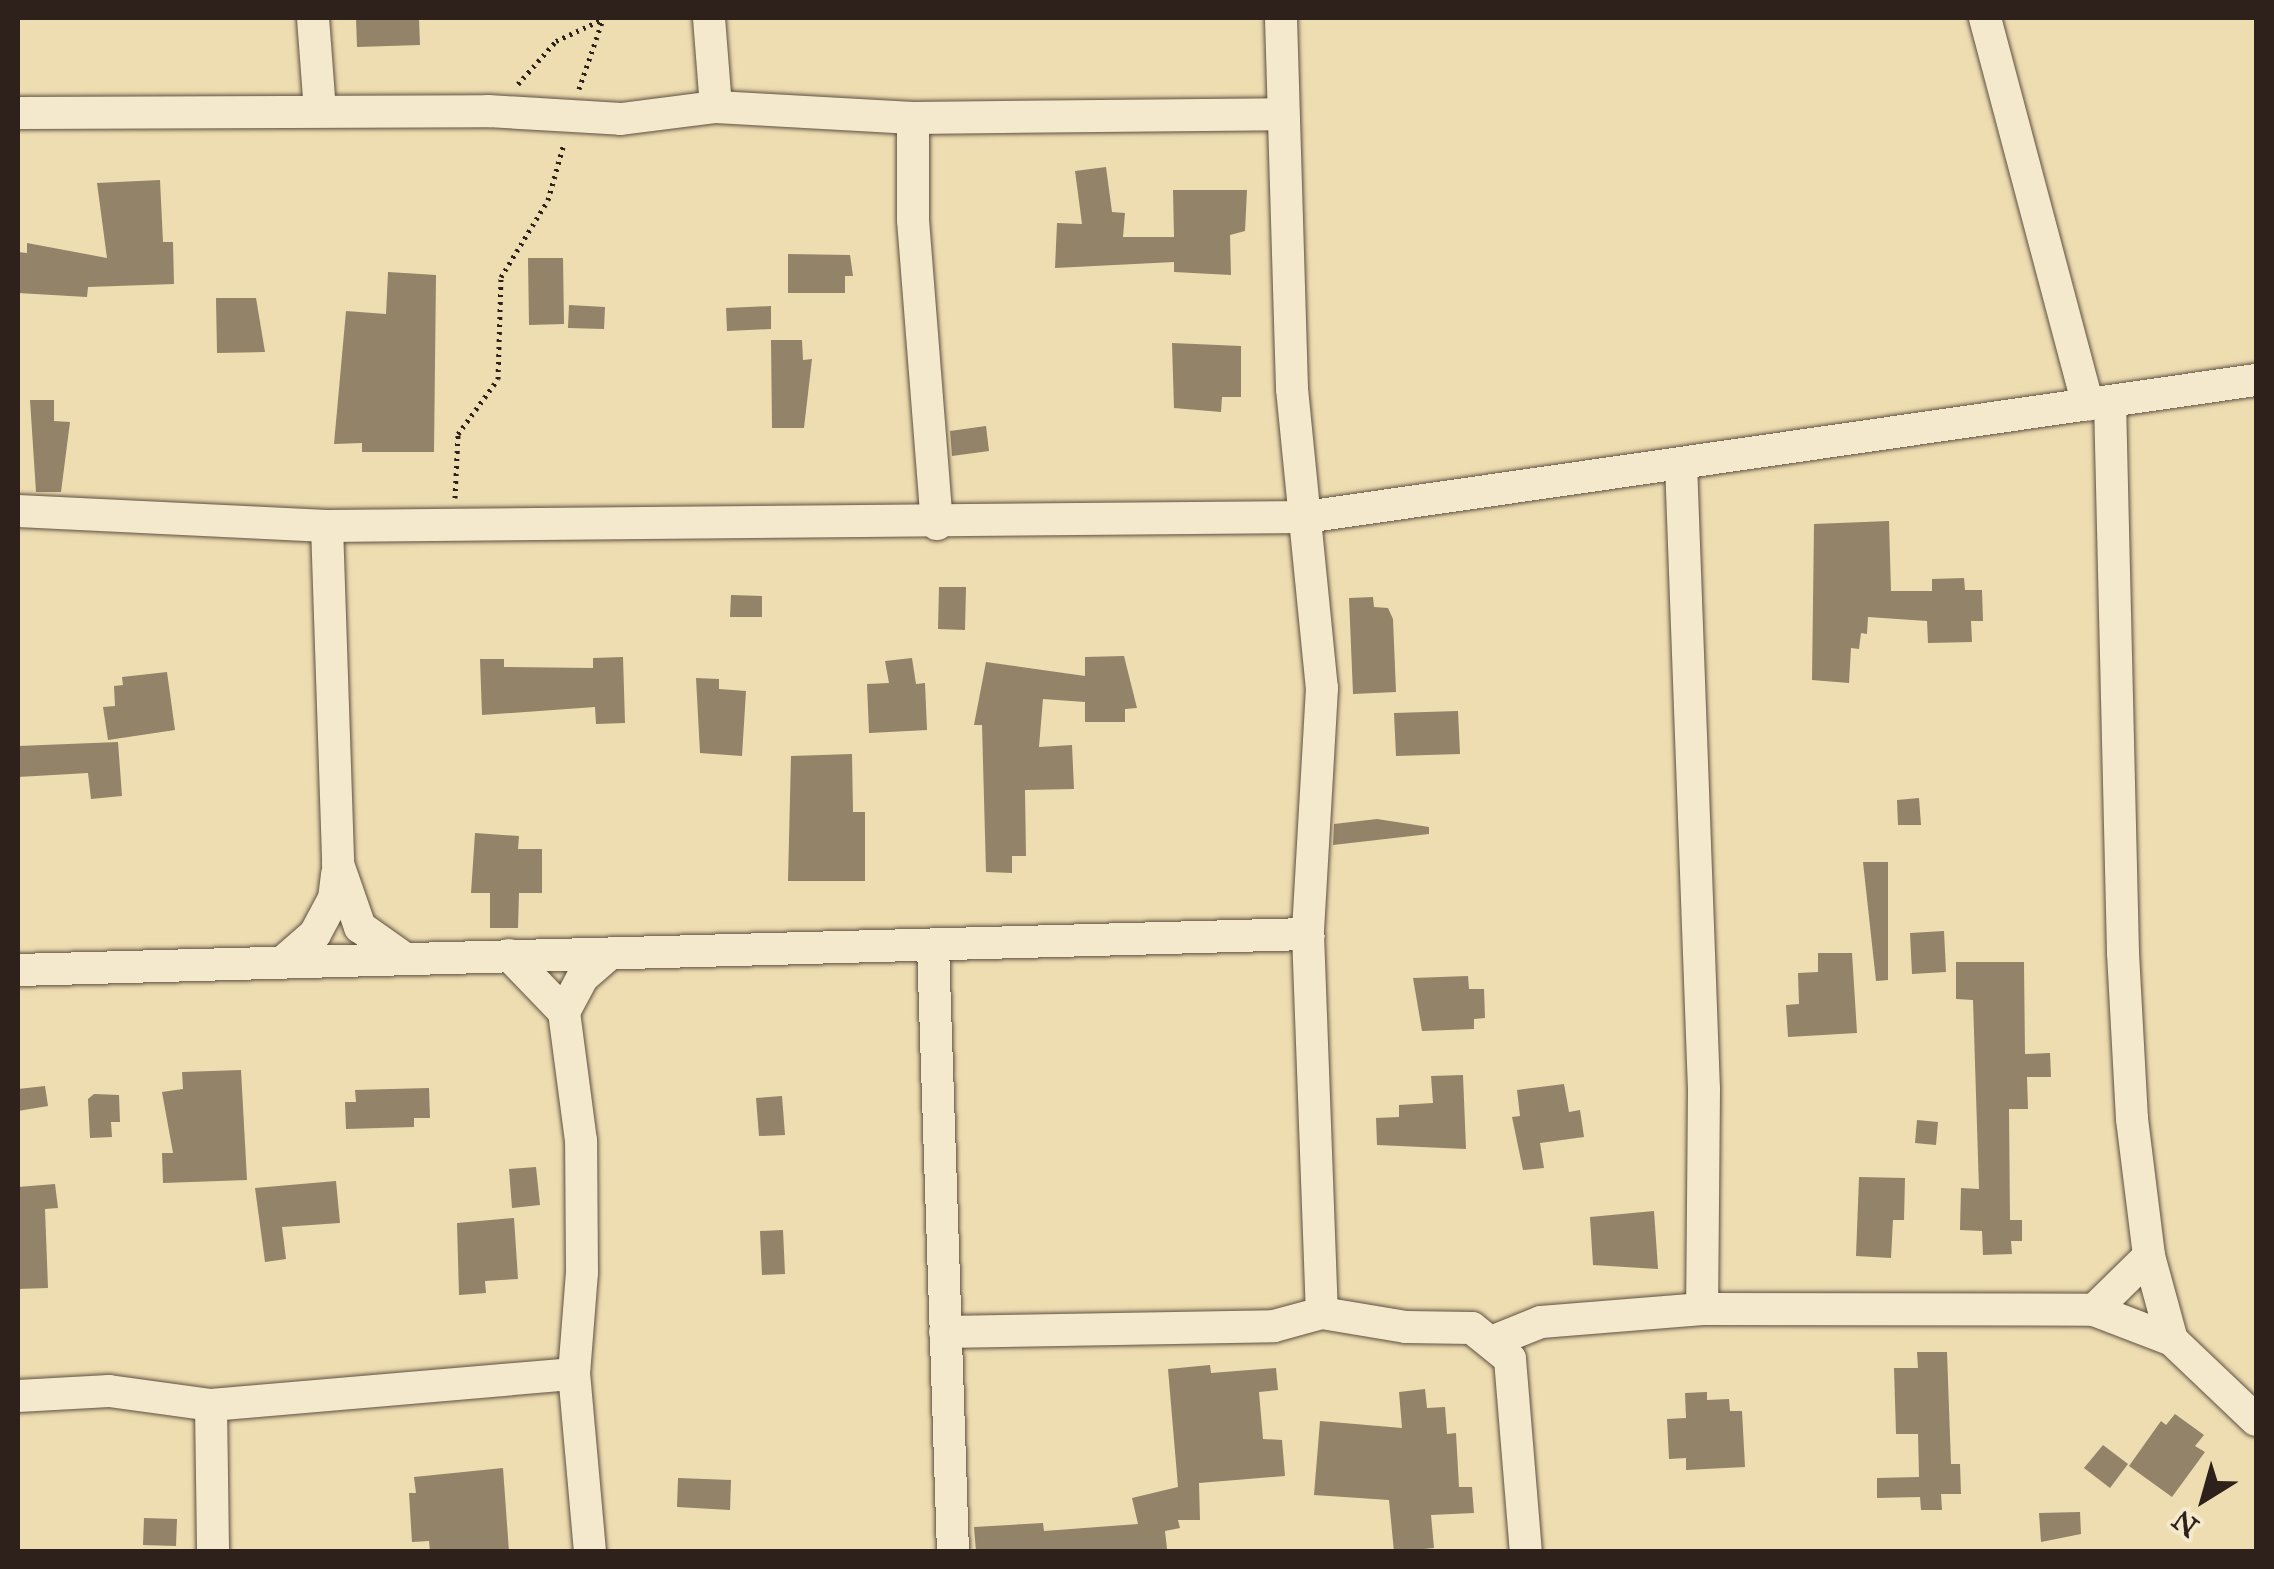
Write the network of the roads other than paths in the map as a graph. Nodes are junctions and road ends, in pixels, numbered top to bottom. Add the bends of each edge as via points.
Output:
1 (313, 18) edge
2 (709, 18) edge
3 (1281, 18) edge
4 (1985, 18) edge
5 (716, 107) junction
6 (320, 111) junction
7 (18, 113) edge
8 (1282, 114) junction
9 (913, 118) junction
10 (2256, 380) edge
11 (2099, 402) junction
12 (1681, 463) junction
13 (18, 511) edge
14 (1306, 517) junction
15 (937, 524) junction
16 (328, 526) junction
17 (338, 864) junction
18 (1308, 934) junction
19 (934, 946) junction
20 (609, 954) junction
21 (509, 955) junction
22 (401, 956) junction
23 (285, 960) junction
24 (18, 970) edge
25 (564, 1012) junction
26 (2149, 1256) junction
27 (1702, 1309) junction
28 (2094, 1310) junction
29 (1322, 1313) junction
30 (945, 1332) junction
31 (2172, 1340) junction
32 (1491, 1342) junction
33 (574, 1374) junction
34 (18, 1396) edge
35 (211, 1405) junction
36 (2256, 1420) edge
37 (212, 1552) edge
38 (590, 1552) edge
39 (954, 1552) edge
40 (1526, 1552) edge

1 - 6 street
2 - 5 street
3 - 8 street
4 - 11 street
5 - 6 street via 622,119
5 - 9 street
6 - 7 street
8 - 9 street
8 - 14 street via 1292,389
9 - 15 street via 913,220
10 - 11 street
11 - 12 street
11 - 26 street via 2132,1119
12 - 14 street
12 - 27 street via 1704,1089
13 - 16 street
14 - 15 street
14 - 18 street via 1322,688
15 - 16 street
16 - 17 street
17 - 22 street via 360,927
17 - 23 street via 334,899 315,934
18 - 19 street
18 - 29 street
19 - 20 street
19 - 30 street
20 - 21 street
20 - 25 street via 583,977
21 - 22 street
21 - 25 street
22 - 23 street
23 - 24 street
25 - 33 street via 581,1141
26 - 28 street
26 - 31 street
27 - 28 street
27 - 32 street via 1541,1322
28 - 31 street
29 - 30 street via 1274,1326
29 - 32 street via 1406,1327 1472,1328
30 - 39 street
31 - 36 street
32 - 40 street via 1515,1372
33 - 35 street
33 - 38 street
34 - 35 street via 109,1391
35 - 37 street

